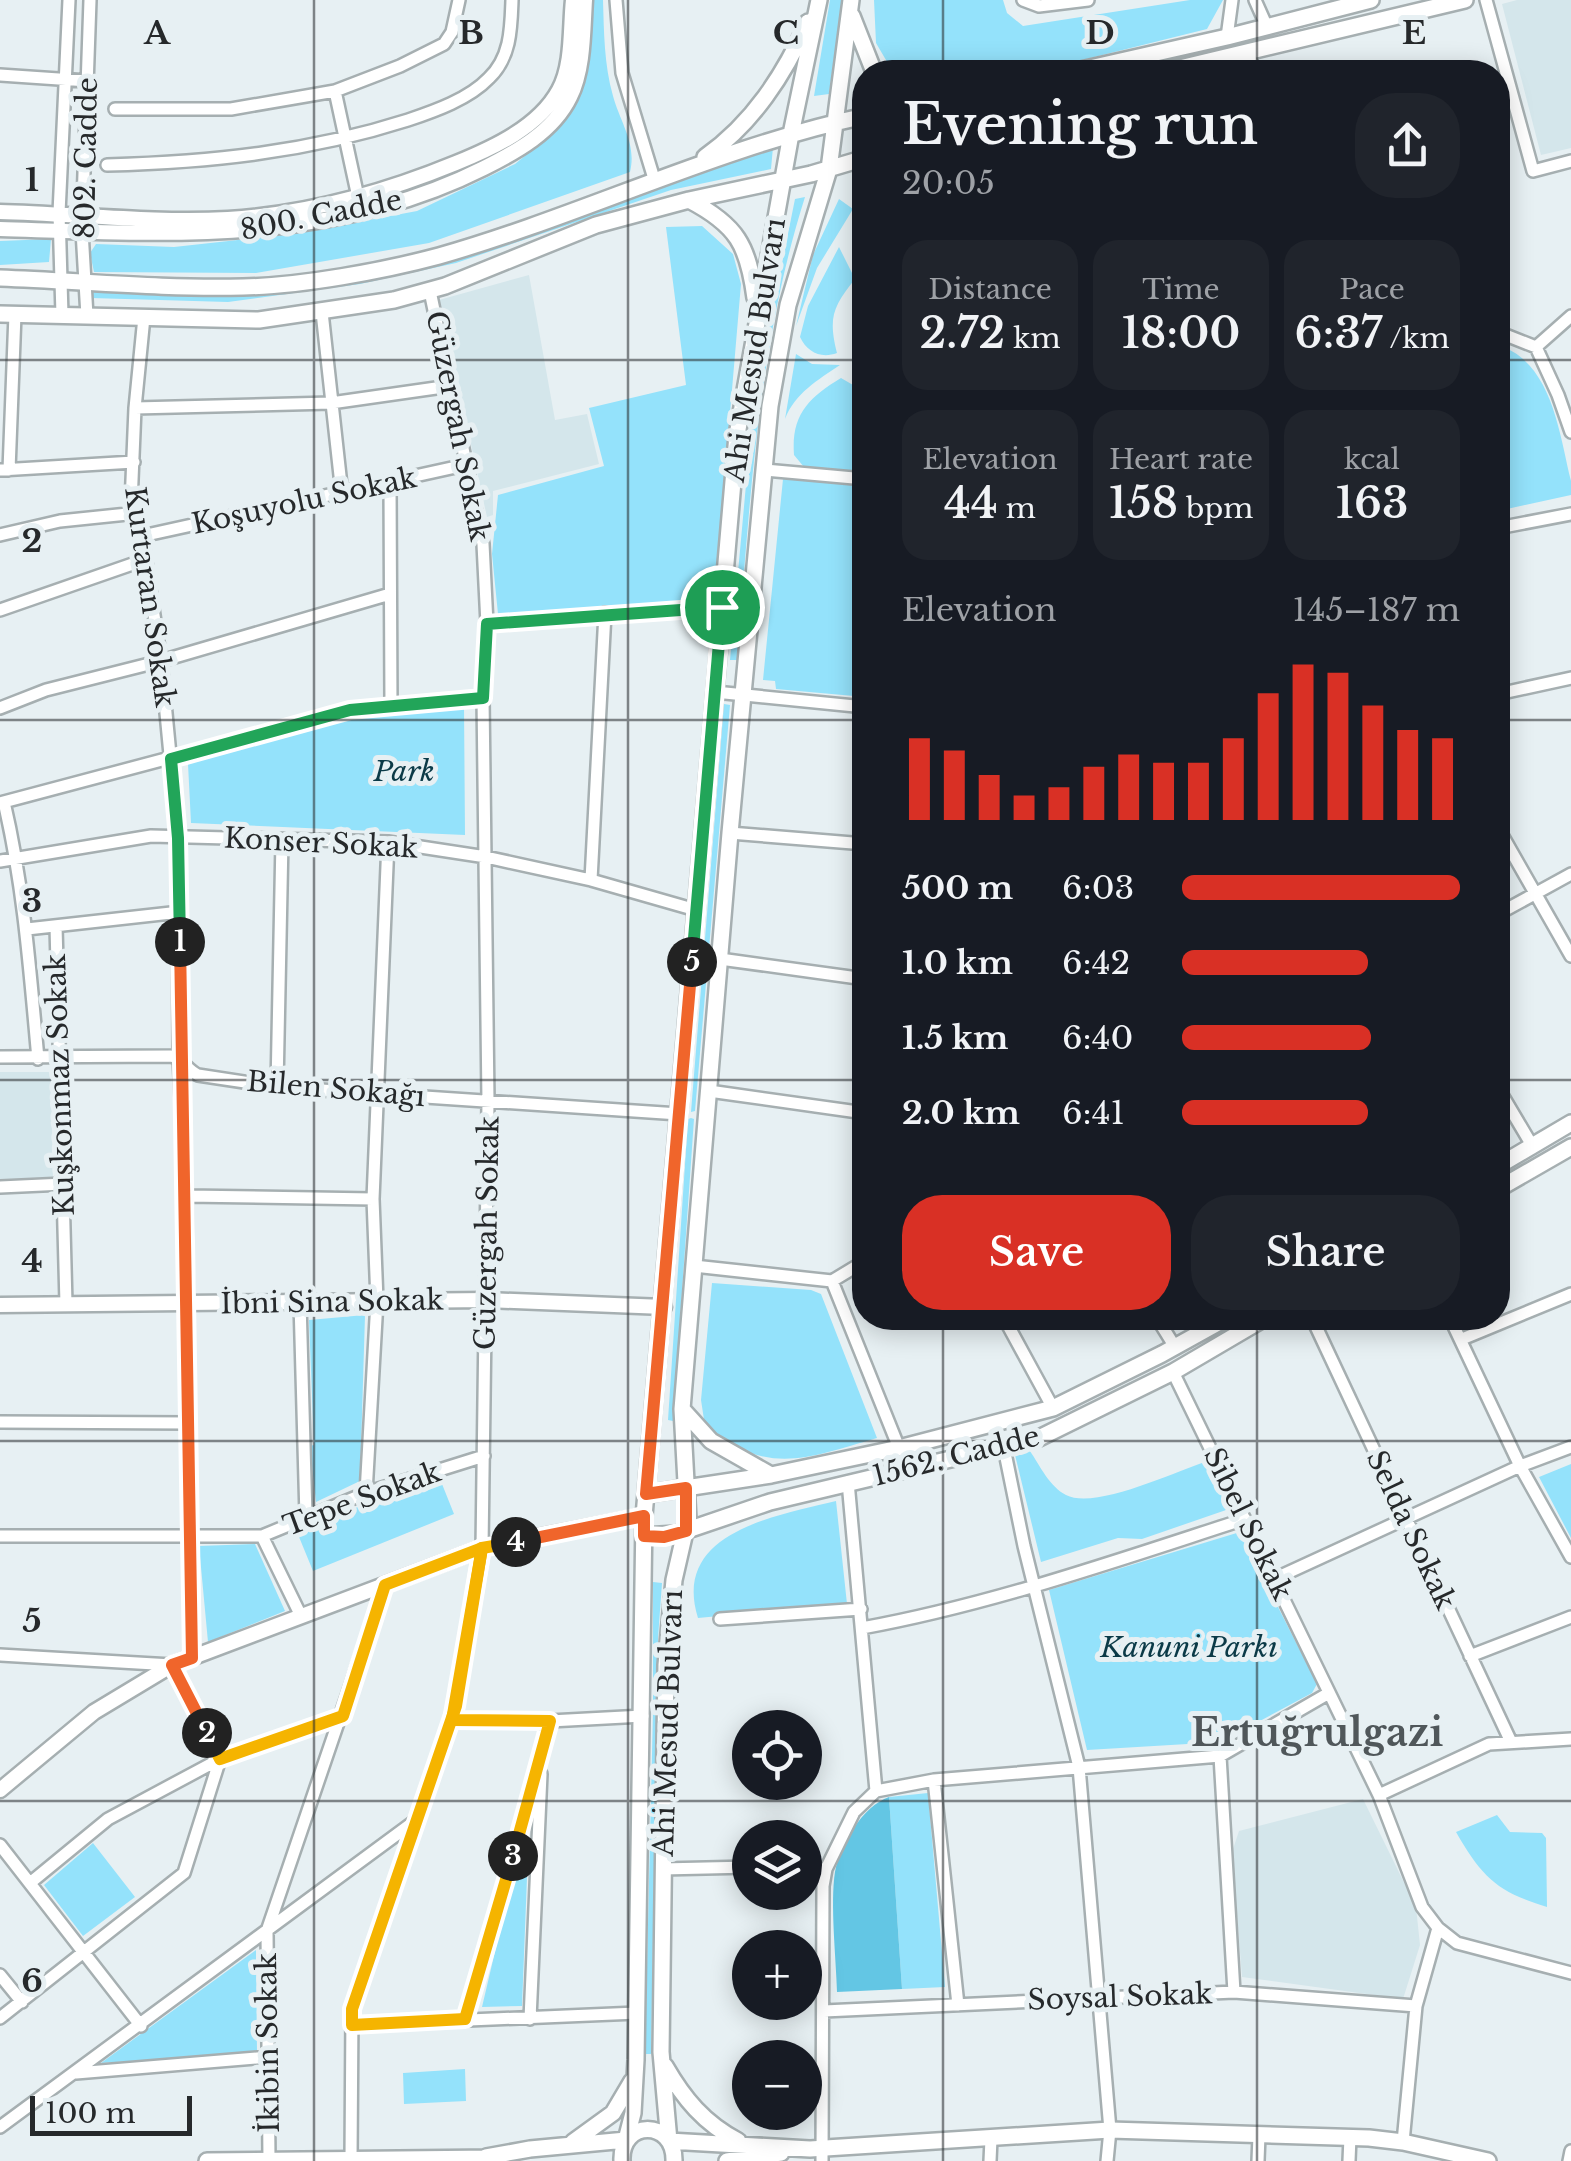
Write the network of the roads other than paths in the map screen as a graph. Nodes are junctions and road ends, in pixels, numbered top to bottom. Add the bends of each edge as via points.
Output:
1 (69, 0) edge
2 (90, 0) edge
3 (459, 0) edge
4 (512, 0) edge
5 (573, 0) edge
6 (585, 0) edge
7 (616, 0) edge
8 (818, 0) edge
9 (1023, 0) edge
10 (1088, 0) edge
11 (1232, 0) edge
12 (1255, 0) edge
13 (1371, 0) edge
14 (1465, 0) edge
15 (1486, 0) edge
16 (851, 5) edge
17 (1267, 26) junction
18 (1228, 38) junction
19 (1249, 52) junction
20 (870, 60) edge
21 (1127, 60) edge
22 (1215, 60) edge
23 (1251, 60) edge
24 (1502, 60) edge
25 (0, 75) edge
26 (64, 79) junction
27 (88, 81) junction
28 (1510, 89) edge
29 (335, 91) junction
30 (116, 109) dead end
31 (852, 119) edge
32 (836, 122) junction
33 (791, 134) junction
34 (346, 140) junction
35 (1571, 161) edge
36 (852, 162) edge
37 (108, 164) dead end
38 (692, 167) junction
39 (829, 169) junction
40 (784, 179) junction
41 (655, 182) junction
42 (358, 197) junction
43 (689, 200) junction
44 (0, 212) edge
45 (60, 213) junction
46 (83, 215) junction
47 (0, 229) edge
48 (62, 231) junction
49 (82, 231) junction
50 (0, 278) edge
51 (61, 280) junction
52 (87, 282) junction
53 (430, 292) junction
54 (322, 312) junction
55 (758, 313) junction
56 (8, 314) edge
57 (62, 315) junction
58 (88, 316) junction
59 (1571, 316) edge
60 (144, 317) junction
61 (1510, 337) edge
62 (1536, 347) junction
63 (450, 386) junction
64 (330, 403) junction
65 (135, 408) junction
66 (1571, 432) edge
67 (134, 462) junction
68 (465, 464) junction
69 (4, 470) edge
70 (765, 470) junction
71 (852, 478) edge
72 (390, 483) junction
73 (342, 494) junction
74 (137, 512) junction
75 (1571, 514) edge
76 (1510, 526) edge
77 (0, 535) edge
78 (142, 536) junction
79 (144, 560) junction
80 (390, 594) junction
81 (722, 607) junction
82 (0, 610) edge
83 (605, 613) junction
84 (487, 624) junction
85 (160, 661) junction
86 (1571, 678) edge
87 (1510, 691) edge
88 (716, 692) junction
89 (743, 694) junction
90 (483, 698) junction
91 (391, 706) junction
92 (852, 707) edge
93 (0, 708) edge
94 (171, 759) junction
95 (2, 802) edge
96 (730, 833) junction
97 (178, 838) junction
98 (282, 840) junction
99 (388, 842) junction
100 (852, 843) edge
101 (1510, 851) edge
102 (17, 857) junction
103 (486, 857) junction
104 (0, 860) edge
105 (1571, 874) edge
106 (591, 880) junction
107 (1533, 894) junction
108 (1510, 907) edge
109 (696, 910) junction
110 (180, 912) junction
111 (56, 926) junction
112 (26, 929) junction
113 (1571, 956) edge
114 (720, 960) junction
115 (852, 977) edge
116 (0, 1057) edge
117 (179, 1058) junction
118 (38, 1059) junction
119 (61, 1059) junction
120 (277, 1086) junction
121 (708, 1091) junction
122 (377, 1093) junction
123 (488, 1101) junction
124 (1510, 1108) edge
125 (852, 1110) edge
126 (679, 1114) junction
127 (1571, 1123) edge
128 (1533, 1147) junction
129 (1571, 1147) edge
130 (1510, 1159) edge
131 (1510, 1183) edge
132 (64, 1184) junction
133 (0, 1187) edge
134 (186, 1196) junction
135 (373, 1199) junction
136 (694, 1266) junction
137 (852, 1269) edge
138 (832, 1281) junction
139 (1571, 1294) edge
140 (487, 1300) junction
141 (376, 1301) junction
142 (300, 1302) junction
143 (188, 1303) junction
144 (66, 1304) junction
145 (0, 1305) edge
146 (664, 1308) junction
147 (1510, 1320) edge
148 (1011, 1330) edge
149 (1164, 1330) edge
150 (1205, 1330) edge
151 (1245, 1330) edge
152 (1318, 1330) edge
153 (1457, 1330) edge
154 (1486, 1330) edge
155 (1462, 1340) junction
156 (1175, 1347) junction
157 (1174, 1372) junction
158 (1053, 1408) junction
159 (682, 1409) junction
160 (0, 1422) edge
161 (188, 1423) junction
162 (1571, 1447) edge
163 (899, 1448) junction
164 (1004, 1448) junction
165 (484, 1456) junction
166 (1520, 1466) junction
167 (771, 1475) junction
168 (848, 1482) junction
169 (686, 1488) junction
170 (366, 1493) junction
171 (646, 1494) junction
172 (644, 1516) junction
173 (306, 1518) junction
174 (1405, 1518) junction
175 (1245, 1519) junction
176 (686, 1531) junction
177 (0, 1536) edge
178 (189, 1536) junction
179 (262, 1536) junction
180 (644, 1536) junction
181 (482, 1548) junction
182 (1571, 1557) edge
183 (1274, 1578) junction
184 (385, 1585) junction
185 (1036, 1587) junction
186 (860, 1609) junction
187 (301, 1616) junction
188 (1571, 1617) edge
189 (720, 1619) dead end
190 (862, 1628) junction
191 (0, 1655) edge
192 (1470, 1656) junction
193 (192, 1658) junction
194 (172, 1665) junction
195 (1330, 1693) junction
196 (343, 1716) junction
197 (642, 1716) junction
198 (452, 1720) junction
199 (550, 1721) junction
200 (1571, 1739) edge
201 (1511, 1742) junction
202 (542, 1754) junction
203 (1220, 1756) junction
204 (220, 1759) junction
205 (1079, 1767) junction
206 (934, 1780) junction
207 (0, 1790) edge
208 (876, 1791) junction
209 (1379, 1795) junction
210 (417, 1819) junction
211 (0, 1845) edge
212 (732, 1868) edge
213 (822, 1869) edge
214 (826, 1869) junction
215 (662, 1870) junction
216 (30, 1884) junction
217 (1438, 1928) junction
218 (267, 1930) junction
219 (84, 1952) junction
220 (1571, 1973) edge
221 (0, 1975) edge
222 (1234, 1992) junction
223 (1100, 1997) junction
224 (22, 2002) junction
225 (958, 2004) junction
226 (1416, 2006) junction
227 (824, 2011) junction
228 (637, 2013) junction
229 (0, 2018) edge
230 (465, 2019) junction
231 (530, 2019) junction
232 (352, 2025) junction
233 (141, 2026) junction
234 (268, 2058) junction
235 (661, 2060) junction
236 (636, 2072) junction
237 (72, 2073) junction
238 (0, 2127) edge
239 (1110, 2130) junction
240 (1259, 2135) junction
241 (1350, 2138) junction
242 (991, 2139) junction
243 (626, 2140) junction
244 (669, 2140) junction
245 (1403, 2142) junction
246 (742, 2143) junction
247 (566, 2146) junction
248 (1571, 2151) edge
249 (818, 2153) edge
250 (486, 2159) edge
251 (270, 2160) edge
252 (351, 2160) edge
253 (207, 2161) edge
254 (512, 2161) edge
255 (622, 2161) edge
256 (674, 2161) edge
257 (727, 2161) edge
258 (990, 2161) edge
259 (1107, 2161) edge
260 (1258, 2161) edge
261 (1349, 2161) edge
262 (1488, 2161) edge
263 (1569, 2161) edge

1 - 26 street, 802. Cadde
2 - 27 street, 802. Cadde
3 - 29 street via 444,44
4 - 34 street via 510,45 490,78 441,109
5 - 42 street, 800. Cadde via 560,88 534,120 486,150
6 - 49 street, 800. Cadde via 571,96 524,148 455,182 378,208 284,227 225,234
7 - 41 street via 622,72
8 - 33 main road, Ahi Mesud Bulvarı
8 - 38 main road via 743,127
9 - 10 street via 1038,6
11 - 18 street
12 - 17 street
13 - 17 main road
14 - 19 main road
15 - 24 street
16 - 20 main road
16 - 32 main road, Ahi Mesud Bulvarı
17 - 18 main road
18 - 21 main road
19 - 22 main road
19 - 23 street
25 - 26 street
26 - 27 street
26 - 45 street, 802. Cadde
27 - 46 street, 802. Cadde
28 - 35 street via 1532,170
29 - 30 street via 231,109
29 - 34 street
31 - 32 main road
32 - 33 main road
32 - 39 main road, Ahi Mesud Bulvarı
33 - 38 main road
33 - 40 main road, Ahi Mesud Bulvarı
34 - 37 street via 192,162
34 - 42 street
36 - 39 main road
38 - 41 main road
39 - 40 main road
39 - 70 main road, Ahi Mesud Bulvarı via 782,331
40 - 43 main road
40 - 55 main road, Ahi Mesud Bulvarı
41 - 52 main road via 438,256 338,276 248,287
42 - 46 street, 800. Cadde via 226,219
43 - 53 main road via 596,225
43 - 55 main road via 737,235 752,271
44 - 45 street, 800. Cadde
45 - 46 street, 800. Cadde
45 - 48 street, 802. Cadde
46 - 49 street, 802. Cadde
47 - 48 street, 800. Cadde
48 - 49 street, 800. Cadde
48 - 51 street, 802. Cadde
49 - 52 street, 802. Cadde
50 - 51 main road
51 - 52 main road
51 - 57 street, 802. Cadde
52 - 58 street, 802. Cadde
53 - 54 main road
53 - 63 street, Güzergah Sokak
54 - 60 main road via 259,320
54 - 64 street
55 - 81 main road, Ahi Mesud Bulvarı via 737,435
56 - 57 main road
56 - 69 street
57 - 58 main road
58 - 60 main road
59 - 62 street
60 - 65 street, Kurtaran Sokak
61 - 62 street
62 - 66 street
63 - 64 street
63 - 68 street, Güzergah Sokak
64 - 65 street
64 - 73 street
65 - 67 street, Kurtaran Sokak
67 - 69 street
67 - 74 street, Kurtaran Sokak via 131,504
68 - 72 street, Koşuyolu Sokak
68 - 84 street, Güzergah Sokak via 483,544
70 - 71 street
70 - 89 main road, Ahi Mesud Bulvarı
72 - 73 street, Koşuyolu Sokak
72 - 80 street
73 - 78 street, Koşuyolu Sokak
74 - 77 street
74 - 78 street, Kurtaran Sokak
75 - 76 street
78 - 79 street, Kurtaran Sokak
79 - 82 street
79 - 85 street, Kurtaran Sokak
80 - 85 street
80 - 91 street
81 - 83 street
81 - 88 main road, Ahi Mesud Bulvarı
83 - 84 street
83 - 106 street
84 - 90 street, Güzergah Sokak
85 - 93 street
85 - 94 street, Kurtaran Sokak
86 - 87 street
88 - 89 street
88 - 109 main road, Ahi Mesud Bulvarı
89 - 92 street
89 - 96 main road, Ahi Mesud Bulvarı
90 - 91 street
90 - 103 street, Güzergah Sokak
91 - 94 street via 350,710
94 - 95 street
94 - 97 street, Kurtaran Sokak
95 - 102 street
96 - 100 street
96 - 114 main road, Ahi Mesud Bulvarı
97 - 98 street, Konser Sokak
97 - 102 street, Konser Sokak via 151,836
97 - 110 street, Kurtaran Sokak
98 - 99 street, Konser Sokak
98 - 120 street
99 - 103 street, Konser Sokak
99 - 122 street
101 - 107 street
102 - 104 street, Konser Sokak
102 - 112 street
103 - 106 street, Konser Sokak
103 - 123 street, Güzergah Sokak
105 - 107 street
106 - 109 street, Konser Sokak
107 - 108 street
107 - 113 street
109 - 126 main road, Ahi Mesud Bulvarı
110 - 111 street
110 - 117 street, Kurtaran Sokak
111 - 112 street
111 - 119 street, Kuşkonmaz Sokak
112 - 118 street
114 - 115 street
114 - 121 main road, Ahi Mesud Bulvarı
116 - 118 street, Bilen Sokağı
117 - 119 street, Bilen Sokağı
117 - 120 street, Bilen Sokağı via 198,1075
117 - 134 street, Kurtaran Sokak
118 - 119 street, Bilen Sokağı
119 - 132 street, Kuşkonmaz Sokak
120 - 122 street, Bilen Sokağı
121 - 125 street
121 - 136 main road, Ahi Mesud Bulvarı
122 - 123 street, Bilen Sokağı
122 - 135 street
123 - 126 street, Bilen Sokağı
123 - 140 street, Güzergah Sokak
124 - 128 street
126 - 146 main road, Ahi Mesud Bulvarı
127 - 128 main road
128 - 130 main road
129 - 131 main road
132 - 133 street
132 - 144 street, Kuşkonmaz Sokak
134 - 135 street
134 - 143 street, Kurtaran Sokak
135 - 141 street
136 - 138 street
136 - 159 main road, Ahi Mesud Bulvarı
137 - 138 street
138 - 163 street
139 - 147 street
140 - 141 street, İbni Sina Sokak
140 - 146 street, İbni Sina Sokak
140 - 165 street, Güzergah Sokak
141 - 142 street, İbni Sina Sokak
141 - 170 street
142 - 143 street, İbni Sina Sokak
142 - 173 street
143 - 144 street, İbni Sina Sokak
143 - 161 street, Kurtaran Sokak
144 - 145 street, İbni Sina Sokak
146 - 171 main road, Ahi Mesud Bulvarı
148 - 158 street
149 - 156 street
150 - 156 main road, 1562. Cadde
151 - 157 main road, 1562. Cadde
152 - 174 street, Selda Sokak
153 - 155 street
154 - 155 street
155 - 166 street
156 - 158 main road, 1562. Cadde
157 - 164 main road, 1562. Cadde via 1039,1438
157 - 175 street, Sibel Sokak
158 - 163 main road, 1562. Cadde
159 - 167 main road via 711,1441
159 - 169 main road, Ahi Mesud Bulvarı
160 - 161 street
161 - 178 street, Kurtaran Sokak
162 - 166 street
163 - 167 main road, 1562. Cadde
164 - 168 main road, 1562. Cadde
164 - 185 street
165 - 170 street, Tepe Sokak
165 - 181 street, Güzergah Sokak
166 - 174 street
166 - 182 street
167 - 169 main road, 1562. Cadde
168 - 176 main road, 1562. Cadde
168 - 186 street
169 - 171 main road, 1562. Cadde
169 - 176 main road, Ahi Mesud Bulvarı
170 - 173 street, Tepe Sokak
171 - 172 main road, Ahi Mesud Bulvarı
172 - 180 main road, Ahi Mesud Bulvarı
172 - 181 street
173 - 179 street, Tepe Sokak
174 - 183 street
174 - 192 street, Selda Sokak
175 - 183 street, Sibel Sokak
175 - 185 street
176 - 180 main road, 1562. Cadde
176 - 215 main road, Ahi Mesud Bulvarı via 669,1621
177 - 178 street, Tepe Sokak
178 - 179 street, Tepe Sokak
178 - 193 street, Kurtaran Sokak
179 - 187 street
180 - 197 main road, Ahi Mesud Bulvarı
181 - 184 street
181 - 198 street, Güzergah Sokak
183 - 195 street, Sibel Sokak
184 - 187 street
184 - 196 street, İkibin Sokak
185 - 190 street
185 - 205 street
186 - 189 street
186 - 190 street
187 - 193 street
188 - 192 street
190 - 208 street
191 - 194 street
192 - 201 street, Selda Sokak
193 - 194 street
194 - 204 street
194 - 207 street via 94,1712
195 - 203 street
195 - 209 street, Sibel Sokak
196 - 204 street
196 - 218 street, İkibin Sokak
197 - 199 street
197 - 228 main road, Ahi Mesud Bulvarı
198 - 199 street
198 - 210 street, Güzergah Sokak
199 - 202 street
200 - 201 street
201 - 209 street via 1489,1744
202 - 230 street
202 - 231 street
203 - 205 street
203 - 222 street
204 - 216 street via 108,1820
204 - 219 street via 184,1873
205 - 206 street
205 - 223 street
206 - 208 street
206 - 225 street
208 - 214 street via 854,1812
209 - 217 street, Sibel Sokak via 1422,1906
210 - 218 street
210 - 232 street, Güzergah Sokak
211 - 216 street
212 - 215 street
213 - 214 street
214 - 227 street
215 - 235 main road, Ahi Mesud Bulvarı
216 - 219 street
217 - 220 street via 1456,1943
217 - 226 street
218 - 233 street
218 - 234 street, İkibin Sokak
219 - 224 street
219 - 233 street
221 - 224 street
222 - 223 street, Soysal Sokak
222 - 226 street, Soysal Sokak
223 - 225 street, Soysal Sokak
223 - 239 street
224 - 229 street
225 - 227 street, Soysal Sokak
226 - 245 street
227 - 249 street
228 - 231 street
228 - 236 main road, Ahi Mesud Bulvarı
230 - 231 street
230 - 232 street
232 - 252 street, Güzergah Sokak
233 - 237 street
234 - 237 street
234 - 251 street, İkibin Sokak
235 - 244 main road, Ahi Mesud Bulvarı
235 - 246 main road via 695,2110
236 - 243 main road, Ahi Mesud Bulvarı
236 - 247 main road via 613,2113
237 - 238 street
239 - 240 main road
239 - 242 main road
239 - 259 street
240 - 241 main road
240 - 260 street
241 - 245 main road
241 - 261 street
242 - 249 main road
242 - 258 street
243 - 244 main road via 648,2129
243 - 247 main road
243 - 255 main road, Ahi Mesud Bulvarı
244 - 246 main road
244 - 256 main road, Ahi Mesud Bulvarı
245 - 262 main road
246 - 249 main road
247 - 250 main road
248 - 263 street
249 - 257 main road
250 - 252 main road
250 - 254 main road
251 - 252 main road
251 - 253 main road

